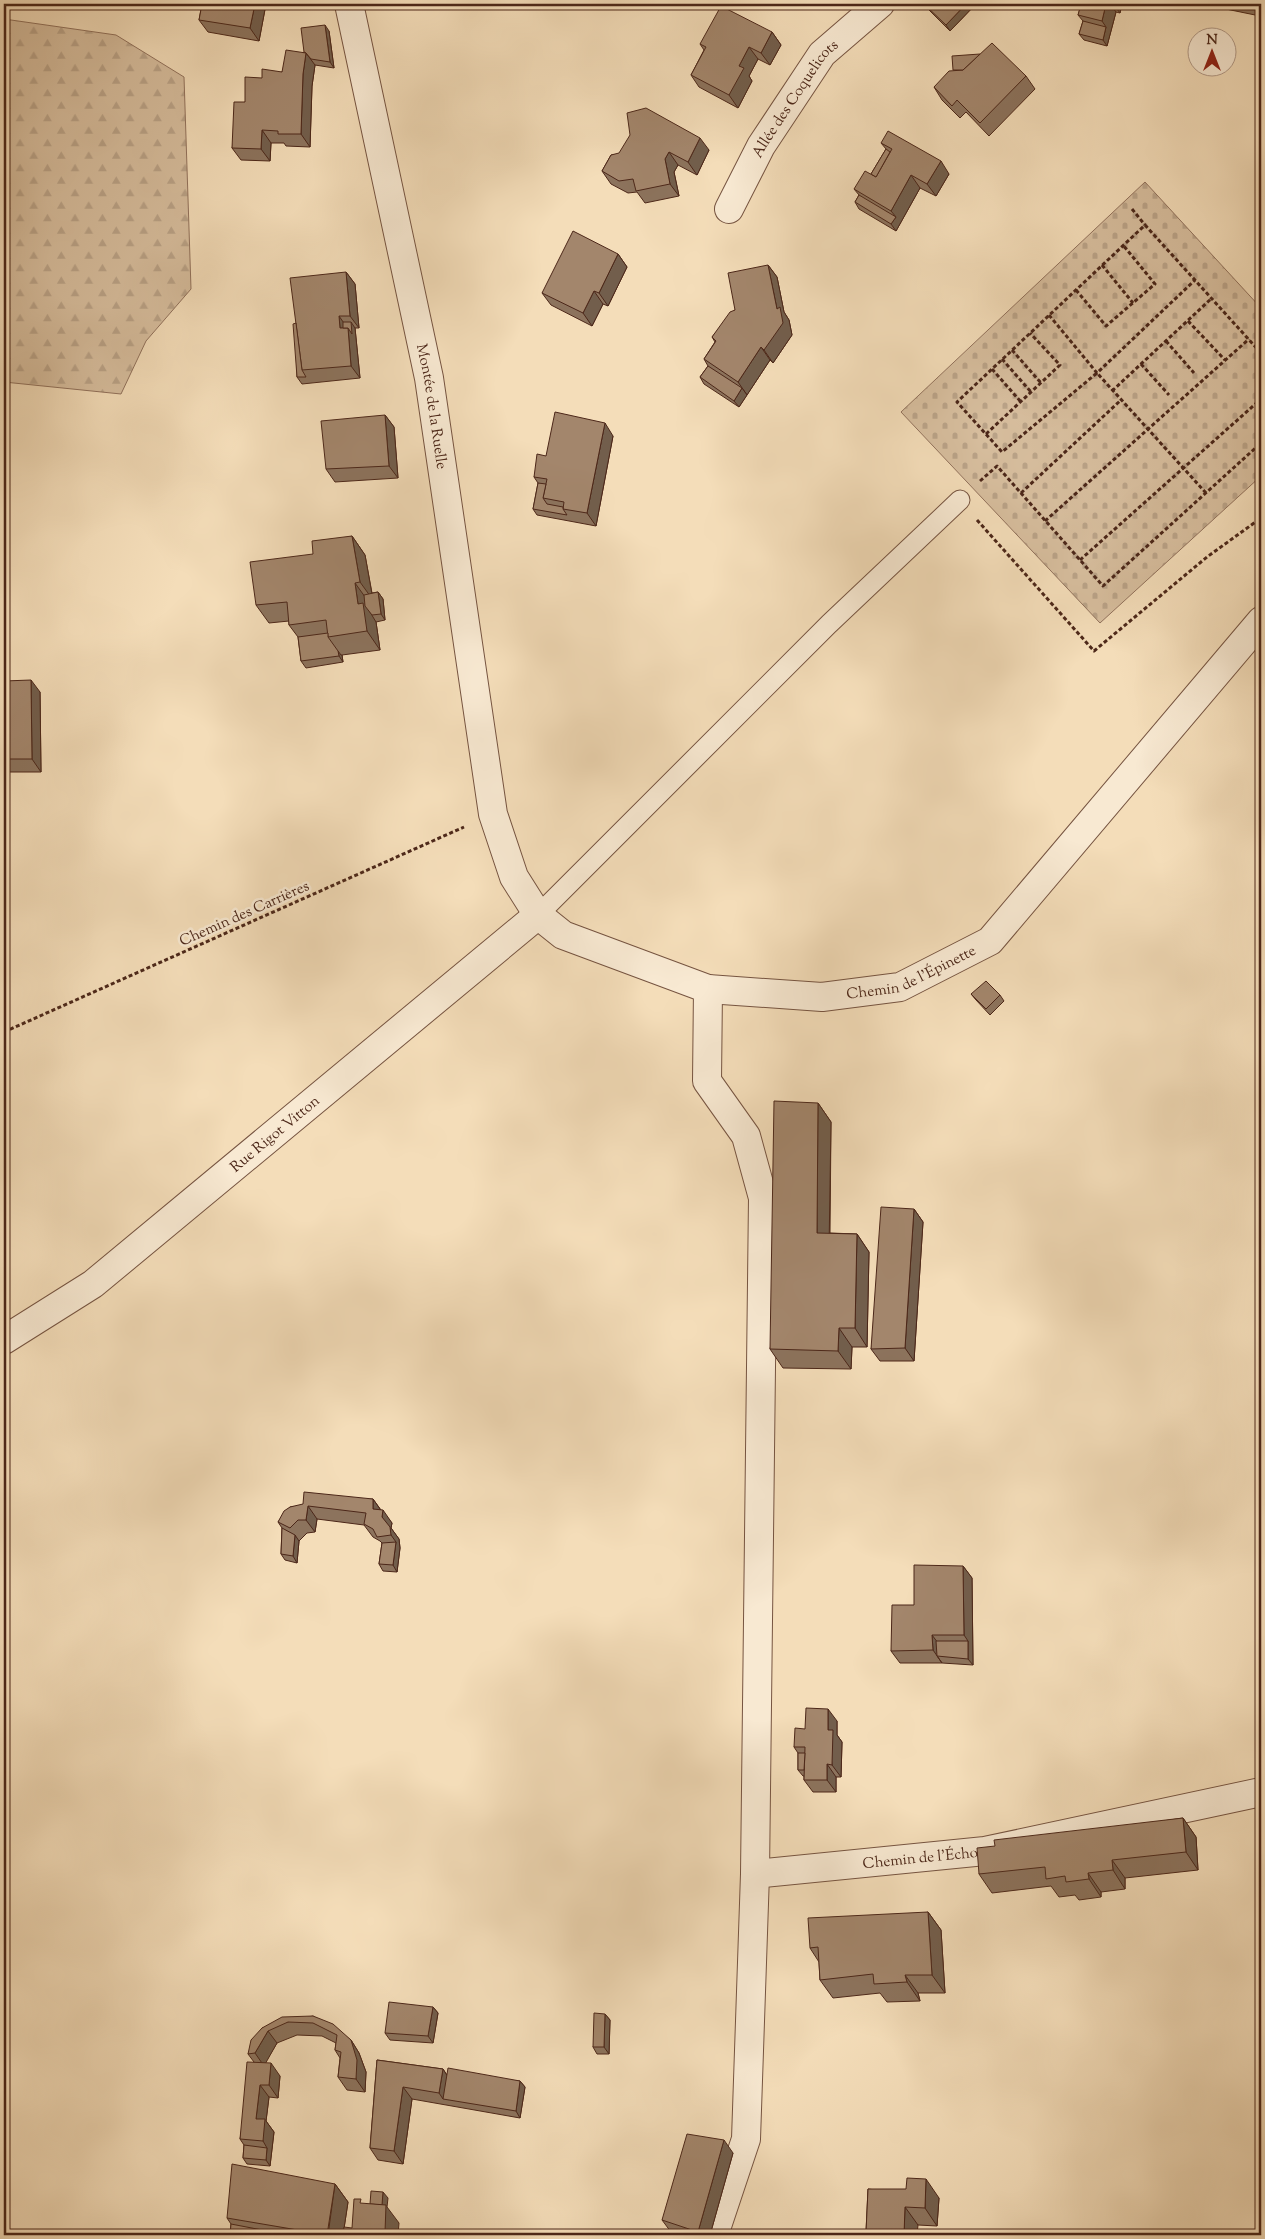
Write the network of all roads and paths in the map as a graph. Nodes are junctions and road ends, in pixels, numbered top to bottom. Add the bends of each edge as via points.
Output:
1 (349, 4) edge
2 (880, 4) edge
3 (729, 209) dead end
4 (1132, 209) dead end
5 (1145, 225) junction
6 (1123, 245) junction
7 (1102, 265) junction
8 (1195, 280) junction
9 (1076, 290) junction
10 (1212, 298) junction
11 (1133, 303) junction
12 (1049, 315) junction
13 (1188, 321) junction
14 (1030, 333) junction
15 (1249, 339) junction
16 (1166, 341) junction
17 (1012, 350) junction
18 (1261, 353) edge
19 (1002, 359) junction
20 (1225, 360) junction
21 (1140, 364) junction
22 (992, 369) junction
23 (1194, 372) dead end
24 (1096, 373) junction
25 (1041, 383) junction
26 (1112, 391) junction
27 (1031, 392) junction
28 (1169, 395) dead end
29 (1261, 399) edge
30 (1121, 400) junction
31 (1021, 402) junction
32 (1148, 430) junction
33 (986, 434) junction
34 (1261, 443) edge
35 (1184, 469) junction
36 (1021, 493) junction
37 (1206, 493) junction
38 (960, 500) junction
39 (1261, 518) edge
40 (1045, 521) junction
41 (1080, 560) junction
42 (1261, 621) edge
43 (493, 814) junction
44 (538, 915) junction
45 (708, 988) junction
46 (4, 1032) edge
47 (4, 1340) edge
48 (1261, 1792) edge
49 (755, 1874) junction
50 (714, 2235) edge

1 - 43 street, Montée de la Ruelle via 430,378
2 - 3 street, Allée des Coquelicots via 822,54 760,146
4 - 5 path
5 - 6 path
5 - 8 path
6 - 7 path
6 - 11 path via 1155,284
7 - 9 path
7 - 11 path
8 - 10 path
8 - 24 path
9 - 11 path via 1106,326
9 - 12 path
10 - 13 path
10 - 15 path
12 - 14 path
12 - 24 path
13 - 16 path
13 - 20 path
14 - 17 path
14 - 25 path via 1060,365
15 - 18 path
15 - 20 path
16 - 21 path
16 - 23 path
17 - 19 path
17 - 25 path
19 - 22 path
19 - 27 path
20 - 32 path
21 - 26 path
21 - 28 path
22 - 31 path
22 - 33 path via 958,402
24 - 26 path
24 - 33 path via 1002,452
25 - 27 path
26 - 30 path
27 - 31 path
29 - 35 path
30 - 32 path
30 - 36 path
31 - 33 path
32 - 35 path
32 - 40 path
34 - 37 path
35 - 37 path
35 - 41 path
36 - 38 path via 997,466
36 - 40 path
37 - 41 path via 1104,586
38 - 39 path via 1094,651 1207,557
38 - 44 lane via 829,624
40 - 41 path
42 - 45 street, Chemin de l'Épinette via 990,941 900,987 822,997
43 - 44 street, Chemin de l'Épinette via 514,876
43 - 46 path, Chemin des Carrières
44 - 45 street, Chemin de l'Épinette via 563,935
44 - 47 street, Rue Rigot Vitton via 93,1284
45 - 49 street via 707,1081 746,1136 763,1198
48 - 49 street, Chemin de l'Écho via 985,1851
49 - 50 street via 746,2139

